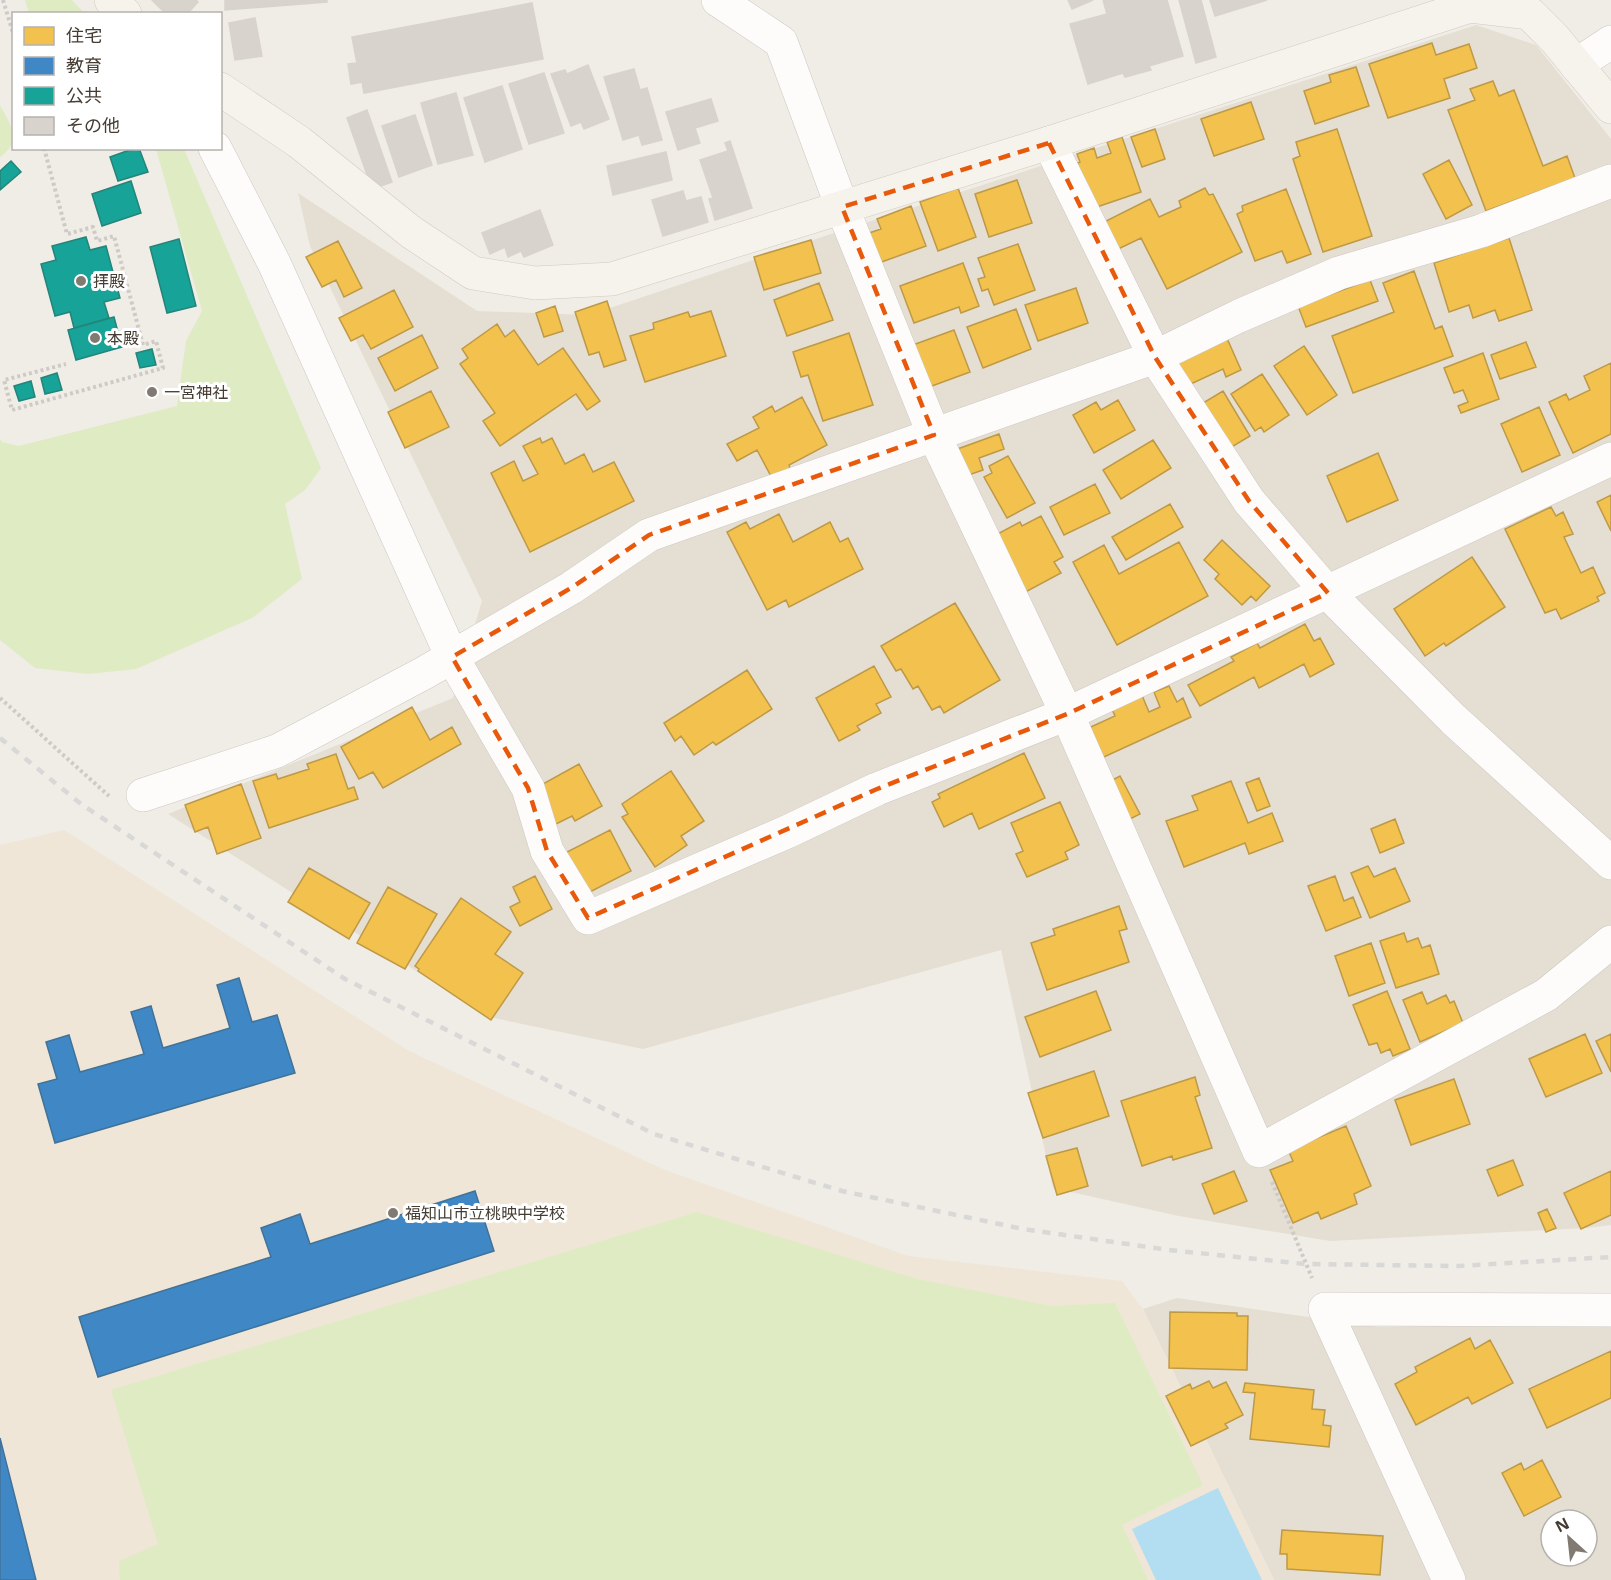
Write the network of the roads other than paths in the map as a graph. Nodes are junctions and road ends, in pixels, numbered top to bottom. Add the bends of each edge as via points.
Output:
1 (111, 0) edge
2 (718, 0) edge
3 (1523, 7) edge
4 (123, 12) edge
5 (1611, 42) edge
6 (1576, 65) junction
7 (222, 90) edge
8 (1611, 107) edge
9 (1049, 143) junction
10 (216, 150) edge
11 (1611, 181) edge
12 (842, 207) junction
13 (1155, 357) junction
14 (934, 435) junction
15 (1611, 459) edge
16 (1328, 593) junction
17 (452, 657) junction
18 (1067, 714) junction
19 (143, 795) road end
20 (1611, 864) edge
21 (1611, 942) edge
22 (1611, 1310) edge
23 (1449, 1580) edge

1 - 4 street
2 - 12 street via 781,42
3 - 6 street
3 - 9 street via 1470,6
5 - 6 street
6 - 8 street
7 - 12 street via 299,142 411,232 473,273 535,283 612,279
9 - 12 street
9 - 13 street
10 - 17 street via 274,263
11 - 13 street via 1481,231 1339,273
12 - 14 street
13 - 14 street
13 - 16 street via 1249,501
14 - 17 street via 649,535 571,588
14 - 18 street
15 - 16 street
16 - 18 street
16 - 20 street via 1453,719
17 - 18 street via 528,788 547,851 588,918 877,789
17 - 19 street via 277,751
18 - 21 street via 1259,1151 1546,995
22 - 23 street via 1325,1308

